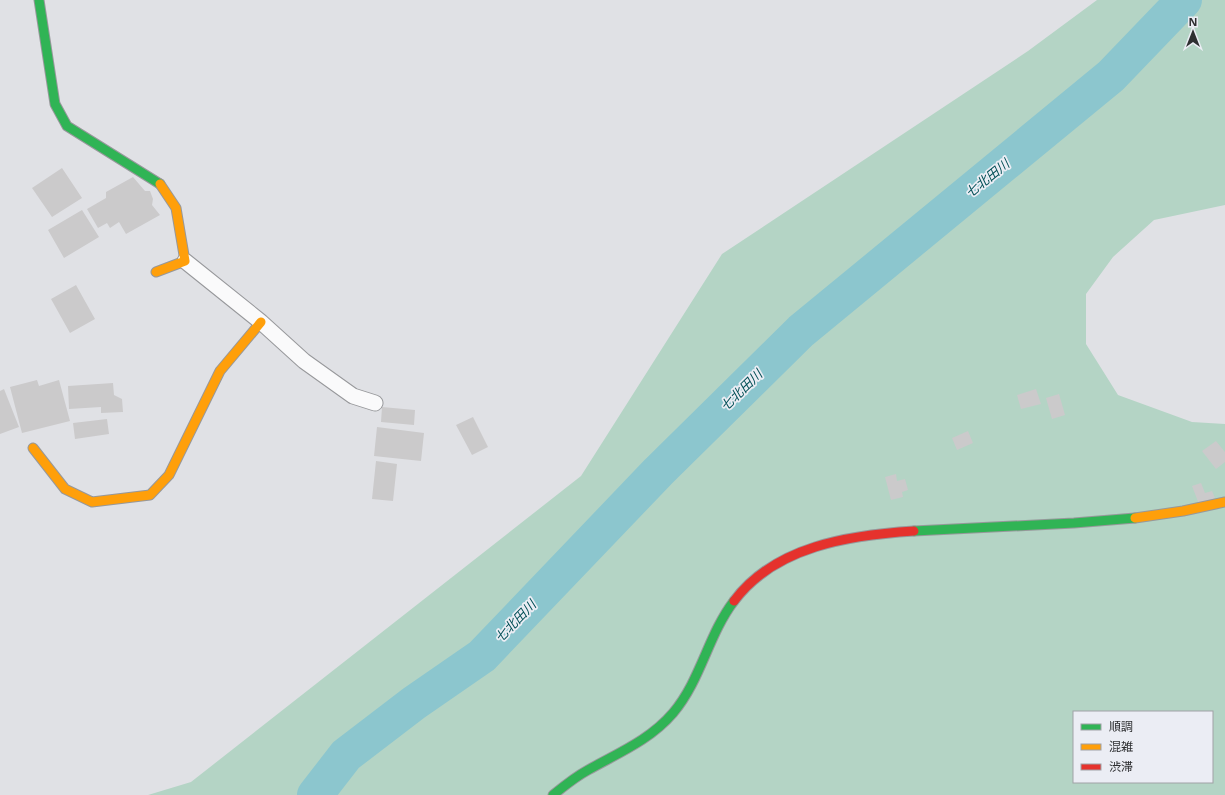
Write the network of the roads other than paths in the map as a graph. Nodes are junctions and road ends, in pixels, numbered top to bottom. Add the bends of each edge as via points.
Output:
1 (39, 0) edge
2 (185, 261) junction
3 (156, 272) dead end
4 (261, 322) junction
5 (376, 403) dead end
6 (33, 448) dead end
7 (1225, 502) edge
8 (554, 795) edge

1 - 2 street via 55,104 67,126 159,183 176,208
2 - 3 street
2 - 4 street
4 - 5 street via 304,361 347,392
4 - 6 street via 220,371 169,475 150,495 92,502 65,489
7 - 8 street via 1183,511 1127,518 906,531 864,536 836,541 777,562 740,591 721,623 689,692 670,717 639,744 591,768

